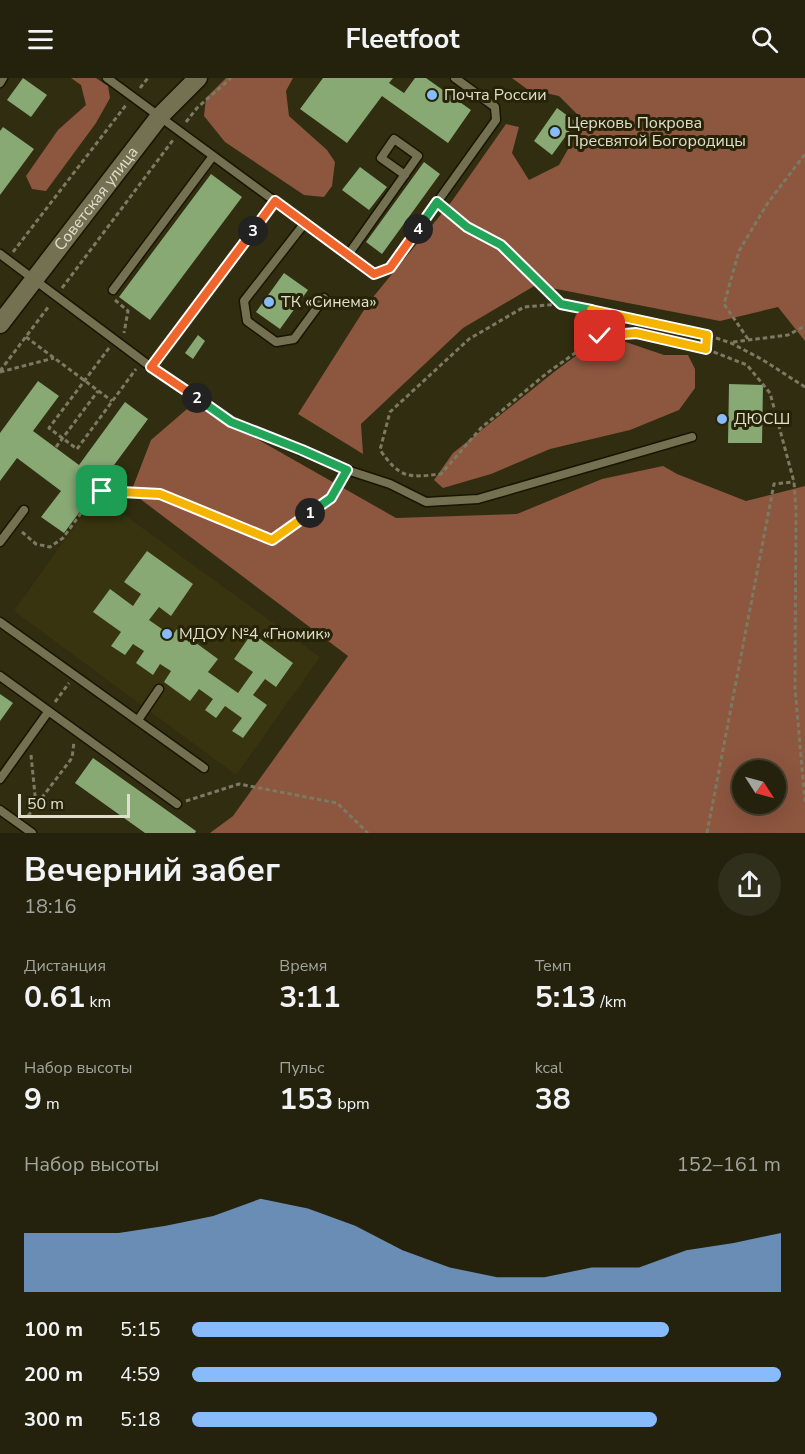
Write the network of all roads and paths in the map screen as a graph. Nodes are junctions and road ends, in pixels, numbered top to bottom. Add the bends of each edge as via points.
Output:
1 (3, 78) edge
2 (107, 78) edge
3 (148, 78) edge
4 (198, 78) edge
5 (231, 78) edge
6 (455, 78) edge
7 (0, 83) edge
8 (133, 97) junction
9 (160, 116) junction
10 (180, 130) junction
11 (805, 154) edge
12 (213, 156) junction
13 (405, 175) dead end
14 (275, 201) junction
15 (437, 202) junction
16 (304, 224) junction
17 (348, 255) junction
18 (4, 257) edge
19 (34, 279) junction
20 (113, 290) joint
21 (57, 296) junction
22 (324, 298) dead end
23 (561, 304) junction
24 (0, 324) edge
25 (805, 326) edge
26 (707, 335) junction
27 (26, 337) junction
28 (748, 339) junction
29 (119, 342) junction
30 (731, 343) junction
31 (706, 349) junction
32 (54, 358) junction
33 (143, 360) junction
34 (151, 367) junction
35 (0, 372) edge
36 (85, 381) junction
37 (805, 387) edge
38 (98, 391) junction
39 (112, 401) junction
40 (692, 437) dead end
41 (62, 438) junction
42 (56, 447) dead end
43 (347, 470) junction
44 (794, 482) junction
45 (24, 510) dead end
46 (13, 524) junction
47 (272, 540) joint
48 (0, 542) edge
49 (0, 622) edge
50 (75, 675) junction
51 (0, 676) edge
52 (159, 689) dead end
53 (48, 712) junction
54 (138, 720) junction
55 (75, 731) junction
56 (29, 738) junction
57 (204, 768) dead end
58 (0, 779) edge
59 (805, 802) edge
60 (177, 804) joint
61 (36, 806) junction
62 (0, 810) edge
63 (22, 825) junction
64 (33, 833) edge
65 (368, 833) edge
66 (707, 833) edge

1 - 7 lane
2 - 8 lane
3 - 8 path
4 - 9 street, Советская улица
5 - 10 path via 197,108
6 - 15 lane via 495,107 496,120
8 - 9 lane
8 - 18 path
9 - 10 lane
9 - 19 street, Советская улица
10 - 12 lane
10 - 21 path
11 - 28 path via 767,204 739,251 724,304
12 - 14 lane
12 - 20 lane
13 - 17 lane
14 - 16 lane
14 - 34 lane
15 - 17 lane via 390,268 374,274
15 - 23 path via 467,227 501,245
16 - 17 lane
16 - 22 lane via 244,302 247,321 276,342 294,339
18 - 19 lane
19 - 21 lane
19 - 24 street, Советская улица
20 - 29 path via 116,301 128,311
21 - 27 path
21 - 29 lane
23 - 26 path
23 - 31 path via 524,307 469,339 390,412 380,450 393,468 413,477 441,474 481,428 546,373 600,336 636,333
25 - 28 path via 788,334
26 - 30 path
26 - 31 path
27 - 32 path
27 - 35 path
28 - 30 path
29 - 33 lane
29 - 36 path
30 - 37 path
31 - 44 path via 747,365 770,393
32 - 35 path
32 - 36 path
33 - 34 lane
33 - 39 path
34 - 43 lane via 231,422
36 - 38 path
36 - 41 path via 49,428
38 - 39 path
38 - 41 path
39 - 41 path via 77,448
40 - 43 lane via 478,499 426,502 390,484
41 - 42 path
43 - 47 lane via 331,498
44 - 59 path via 795,688
44 - 66 path via 774,484
45 - 46 lane
46 - 47 path via 36,544 50,547 63,538 95,494 160,494
46 - 48 lane
49 - 50 lane
50 - 53 path
50 - 54 lane
51 - 53 lane
52 - 54 lane
53 - 55 lane
53 - 56 lane
54 - 57 lane
55 - 60 lane
55 - 61 path via 72,758
56 - 58 lane
56 - 61 path
60 - 65 path via 239,784 337,803
61 - 63 path
62 - 63 lane
63 - 64 lane

